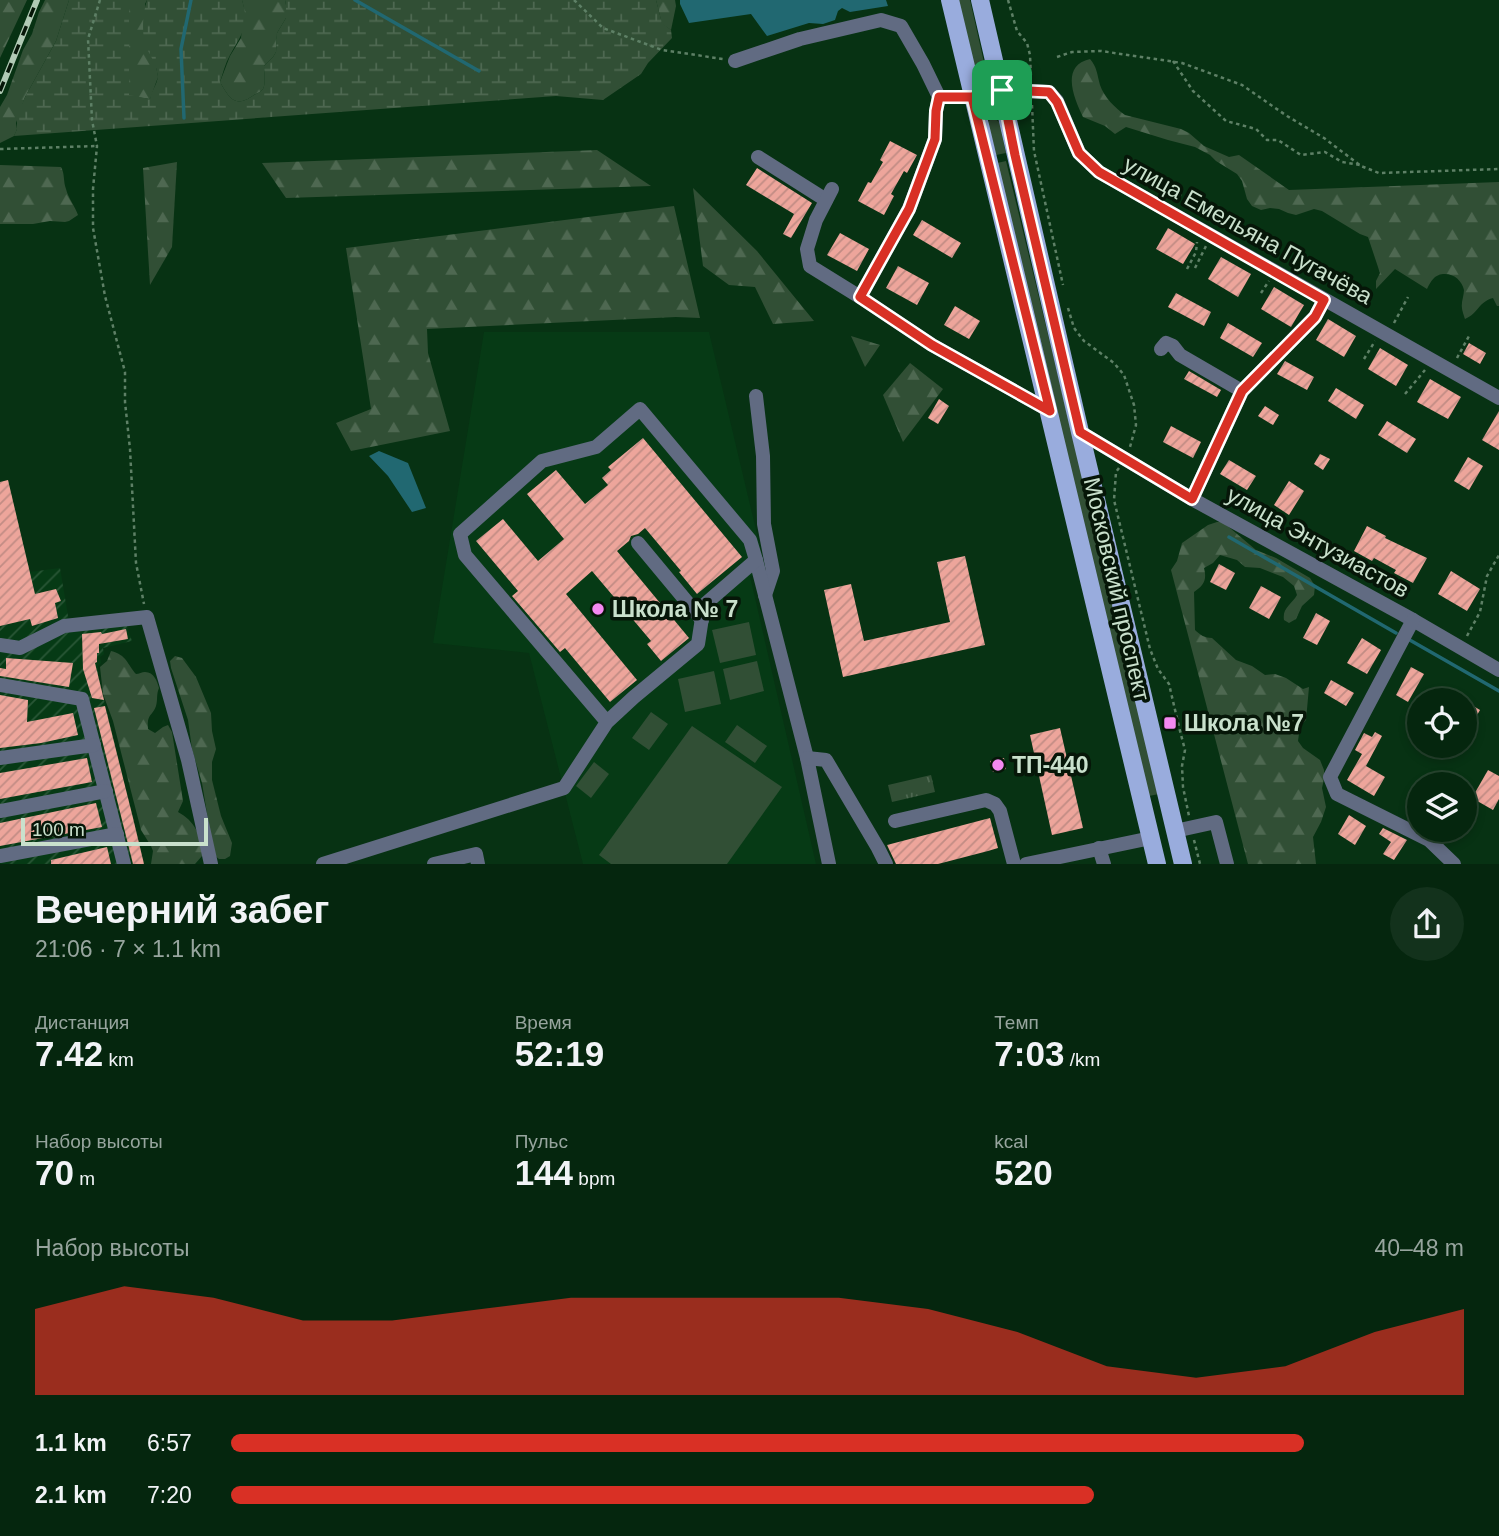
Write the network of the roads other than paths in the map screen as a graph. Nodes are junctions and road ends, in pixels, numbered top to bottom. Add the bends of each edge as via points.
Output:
1 (950, 0) edge
2 (981, 0) edge
3 (735, 61) road end
4 (1002, 90) junction
5 (939, 97) junction
6 (972, 97) junction
7 (758, 157) dead end
8 (860, 297) junction
9 (1324, 300) junction
10 (1161, 349) dead end
11 (1242, 391) junction
12 (756, 396) dead end
13 (1499, 398) edge
14 (1050, 411) junction
15 (1080, 432) junction
16 (1192, 499) junction
17 (638, 543) dead end
18 (756, 560) junction
19 (765, 595) junction
20 (702, 620) junction
21 (1413, 621) junction
22 (0, 645) edge
23 (1499, 670) edge
24 (0, 685) edge
25 (607, 722) junction
26 (94, 745) junction
27 (0, 758) edge
28 (807, 758) junction
29 (106, 791) junction
30 (0, 811) edge
31 (895, 821) dead end
32 (1183, 829) junction
33 (117, 834) junction
34 (1151, 838) junction
35 (1099, 848) junction
36 (0, 856) edge
37 (124, 864) edge
38 (211, 864) edge
39 (323, 864) edge
40 (434, 864) edge
41 (478, 864) edge
42 (830, 864) edge
43 (886, 864) edge
44 (1014, 864) edge
45 (1026, 864) edge
46 (1104, 864) edge
47 (1157, 864) edge
48 (1183, 864) edge
49 (1227, 864) edge
50 (1454, 864) edge

1 - 6 main road, Московский проспект
2 - 4 main road, Московский проспект
3 - 5 street via 800,38 881,20 901,26
4 - 6 main road
4 - 9 street, улица Емельяна Пугачёва via 1049,92 1079,153 1099,172
4 - 15 main road, Московский проспект
5 - 6 street
5 - 8 street via 935,139 909,209
6 - 14 main road, Московский проспект
7 - 8 street via 829,195 807,249 810,266
8 - 14 street via 932,345
9 - 11 street via 1315,317
9 - 13 street, улица Емельяна Пугачёва
10 - 11 street via 1166,343 1173,346 1180,355
11 - 16 street
12 - 19 street via 764,524 773,571
14 - 34 main road, Московский проспект
15 - 16 street, улица Энтузиастов
15 - 32 main road, Московский проспект
16 - 21 street, улица Энтузиастов
17 - 20 street
18 - 19 street
18 - 20 street via 704,606
18 - 25 street via 750,540 640,409 596,447 542,461 460,534 465,555
19 - 28 street
20 - 25 street via 698,644
21 - 23 street, улица Энтузиастов
21 - 50 street via 1330,777 1337,794 1429,840
22 - 38 street via 20,648 64,626 147,617 188,760
24 - 26 street via 82,699
25 - 39 street via 564,788
26 - 27 street
26 - 29 street
28 - 42 street
28 - 43 street via 826,760
29 - 30 street
29 - 33 street
31 - 44 street via 986,800 1000,811
32 - 34 main road
32 - 48 main road, Московский проспект
32 - 49 street via 1216,822
33 - 36 street
33 - 37 street
34 - 35 street
34 - 47 main road, Московский проспект
35 - 45 street
35 - 46 street
40 - 41 street via 476,854

